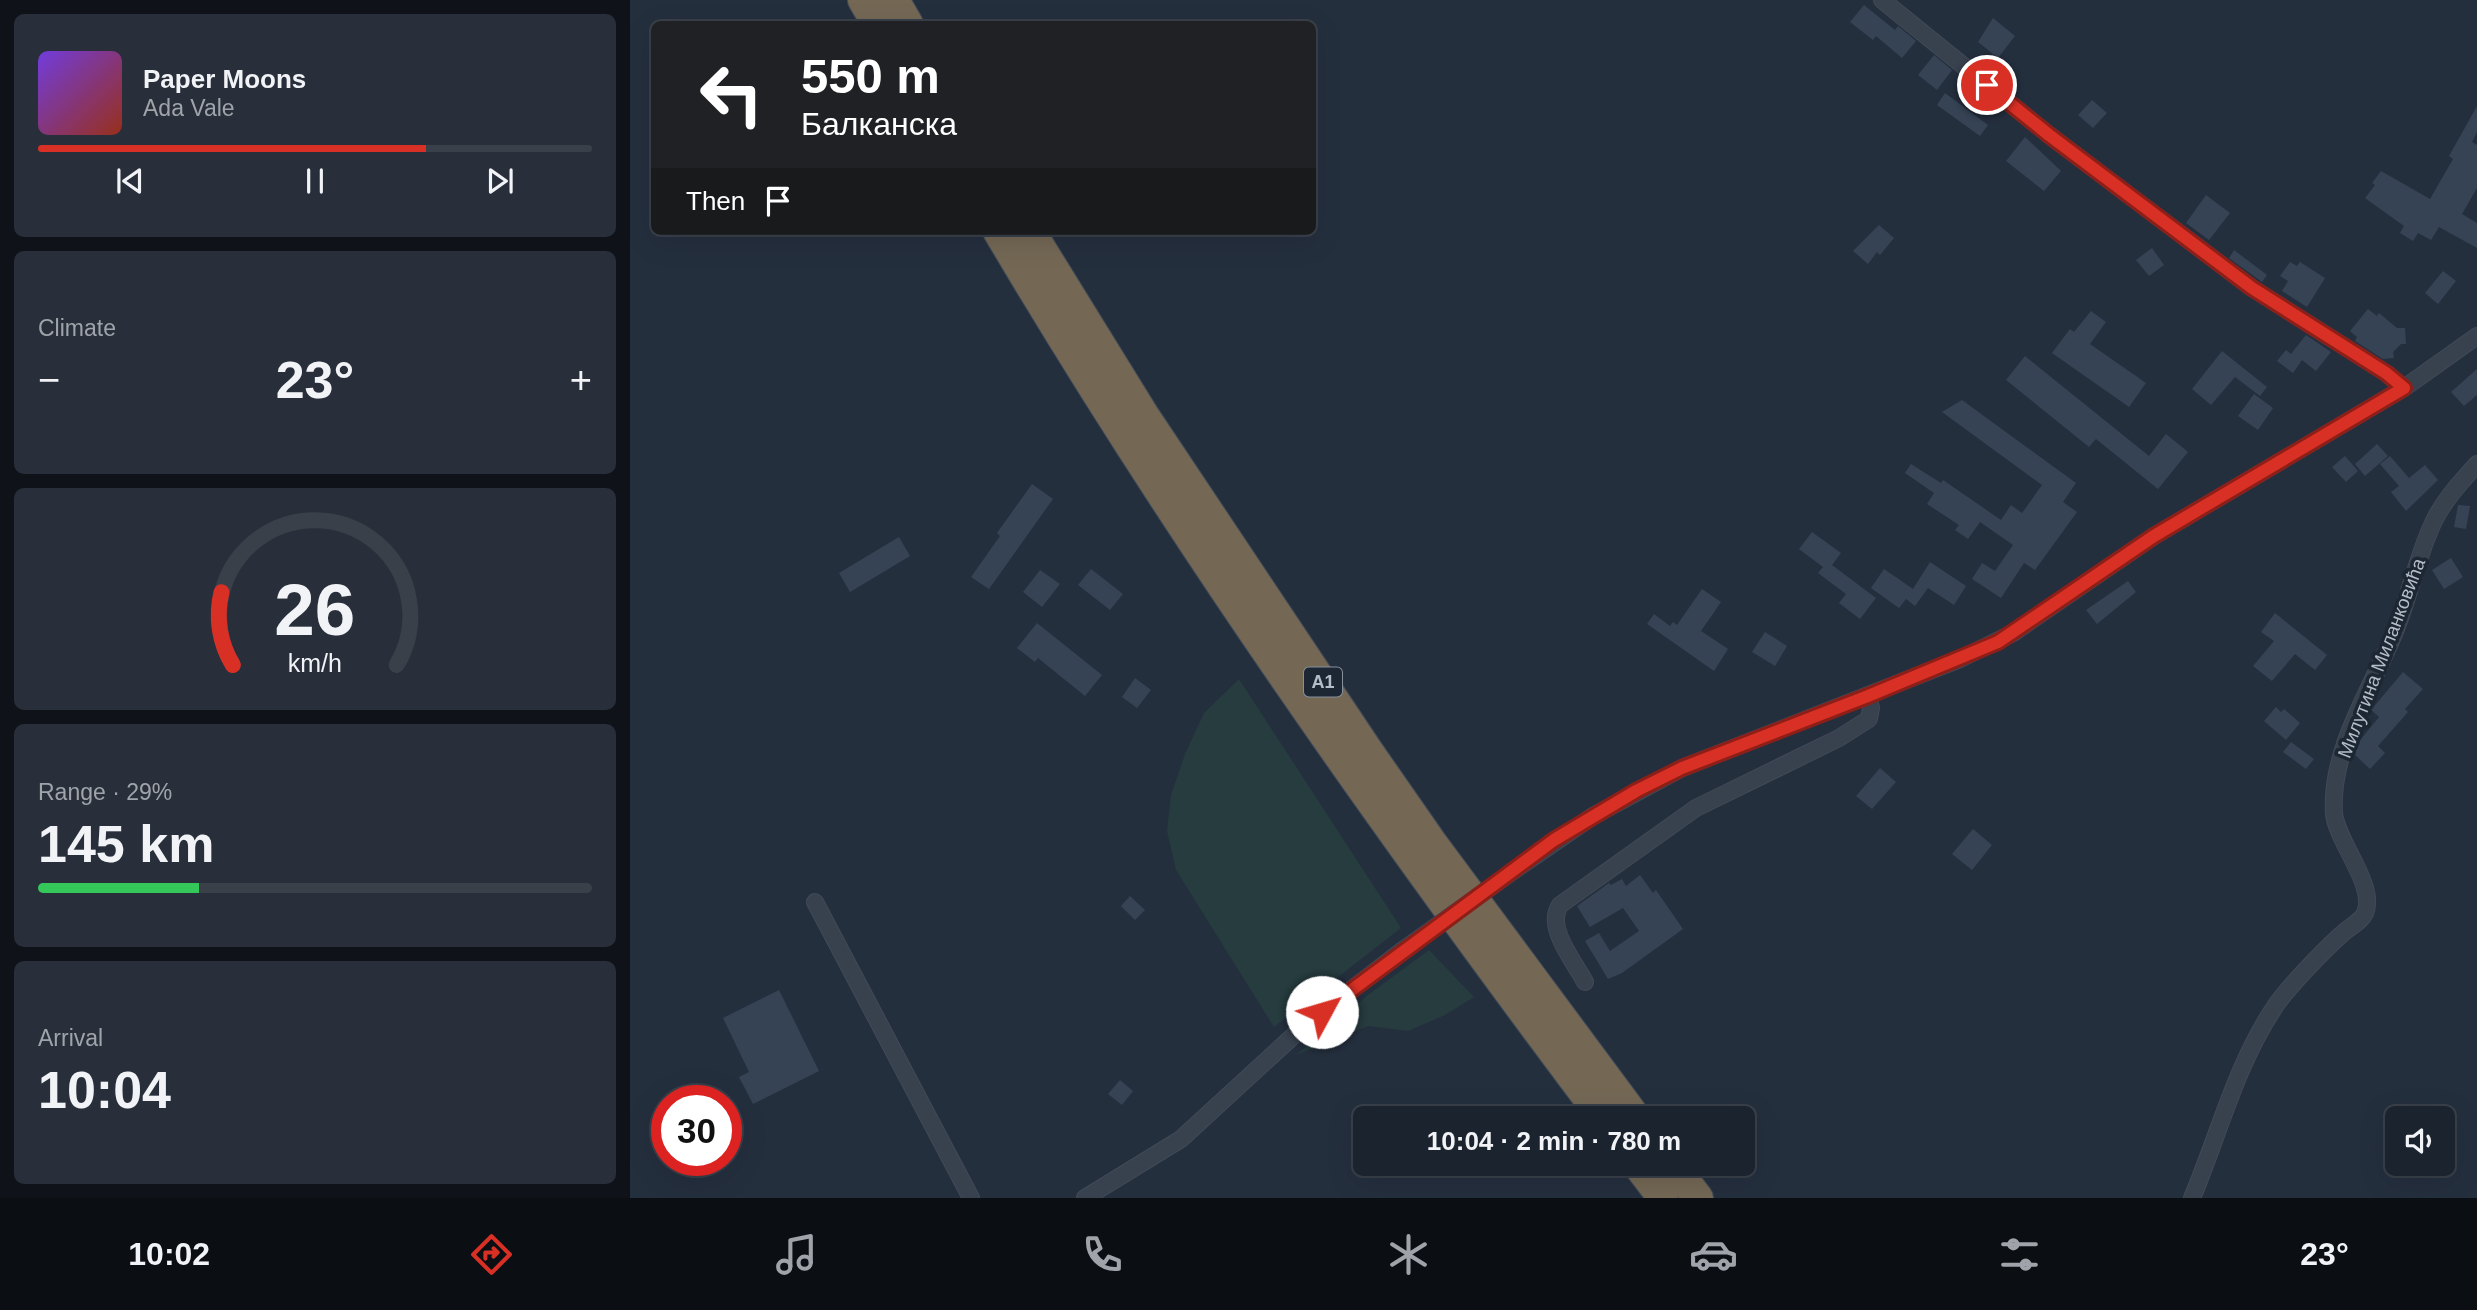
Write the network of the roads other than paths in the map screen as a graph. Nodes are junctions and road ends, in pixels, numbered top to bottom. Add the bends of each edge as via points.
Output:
1 (863, 0) edge
2 (894, 0) edge
3 (1882, 0) edge
4 (875, 21) edge
5 (906, 21) edge
6 (1000, 235) edge
7 (1032, 235) edge
8 (2477, 336) edge
9 (2404, 388) junction
10 (2477, 464) edge
11 (1868, 696) junction
12 (815, 902) dead end
13 (1585, 982) dead end
14 (1594, 1106) edge
15 (1627, 1106) edge
16 (1646, 1176) edge
17 (1681, 1176) edge
18 (971, 1198) edge
19 (1085, 1198) edge
20 (1663, 1198) edge
21 (1698, 1198) edge
22 (2192, 1198) edge

1 - 4 highway
2 - 5 highway
3 - 9 street via 2049,135 2252,288
6 - 14 highway, A1 via 1175,517 1361,787
7 - 15 highway, A1 via 1143,414 1375,761
8 - 9 street
9 - 11 street via 2154,536 2013,633
10 - 22 street, Милутина Миланковића via 2433,522 2396,629 2339,765 2334,816 2368,906 2364,916 2275,1006 2221,1117
11 - 13 street via 1870,719 1696,808 1560,905 1554,914 1555,926
11 - 19 street, bridge via 1682,768 1593,816 1304,1026 1181,1139
12 - 18 street
16 - 20 highway
17 - 21 highway

